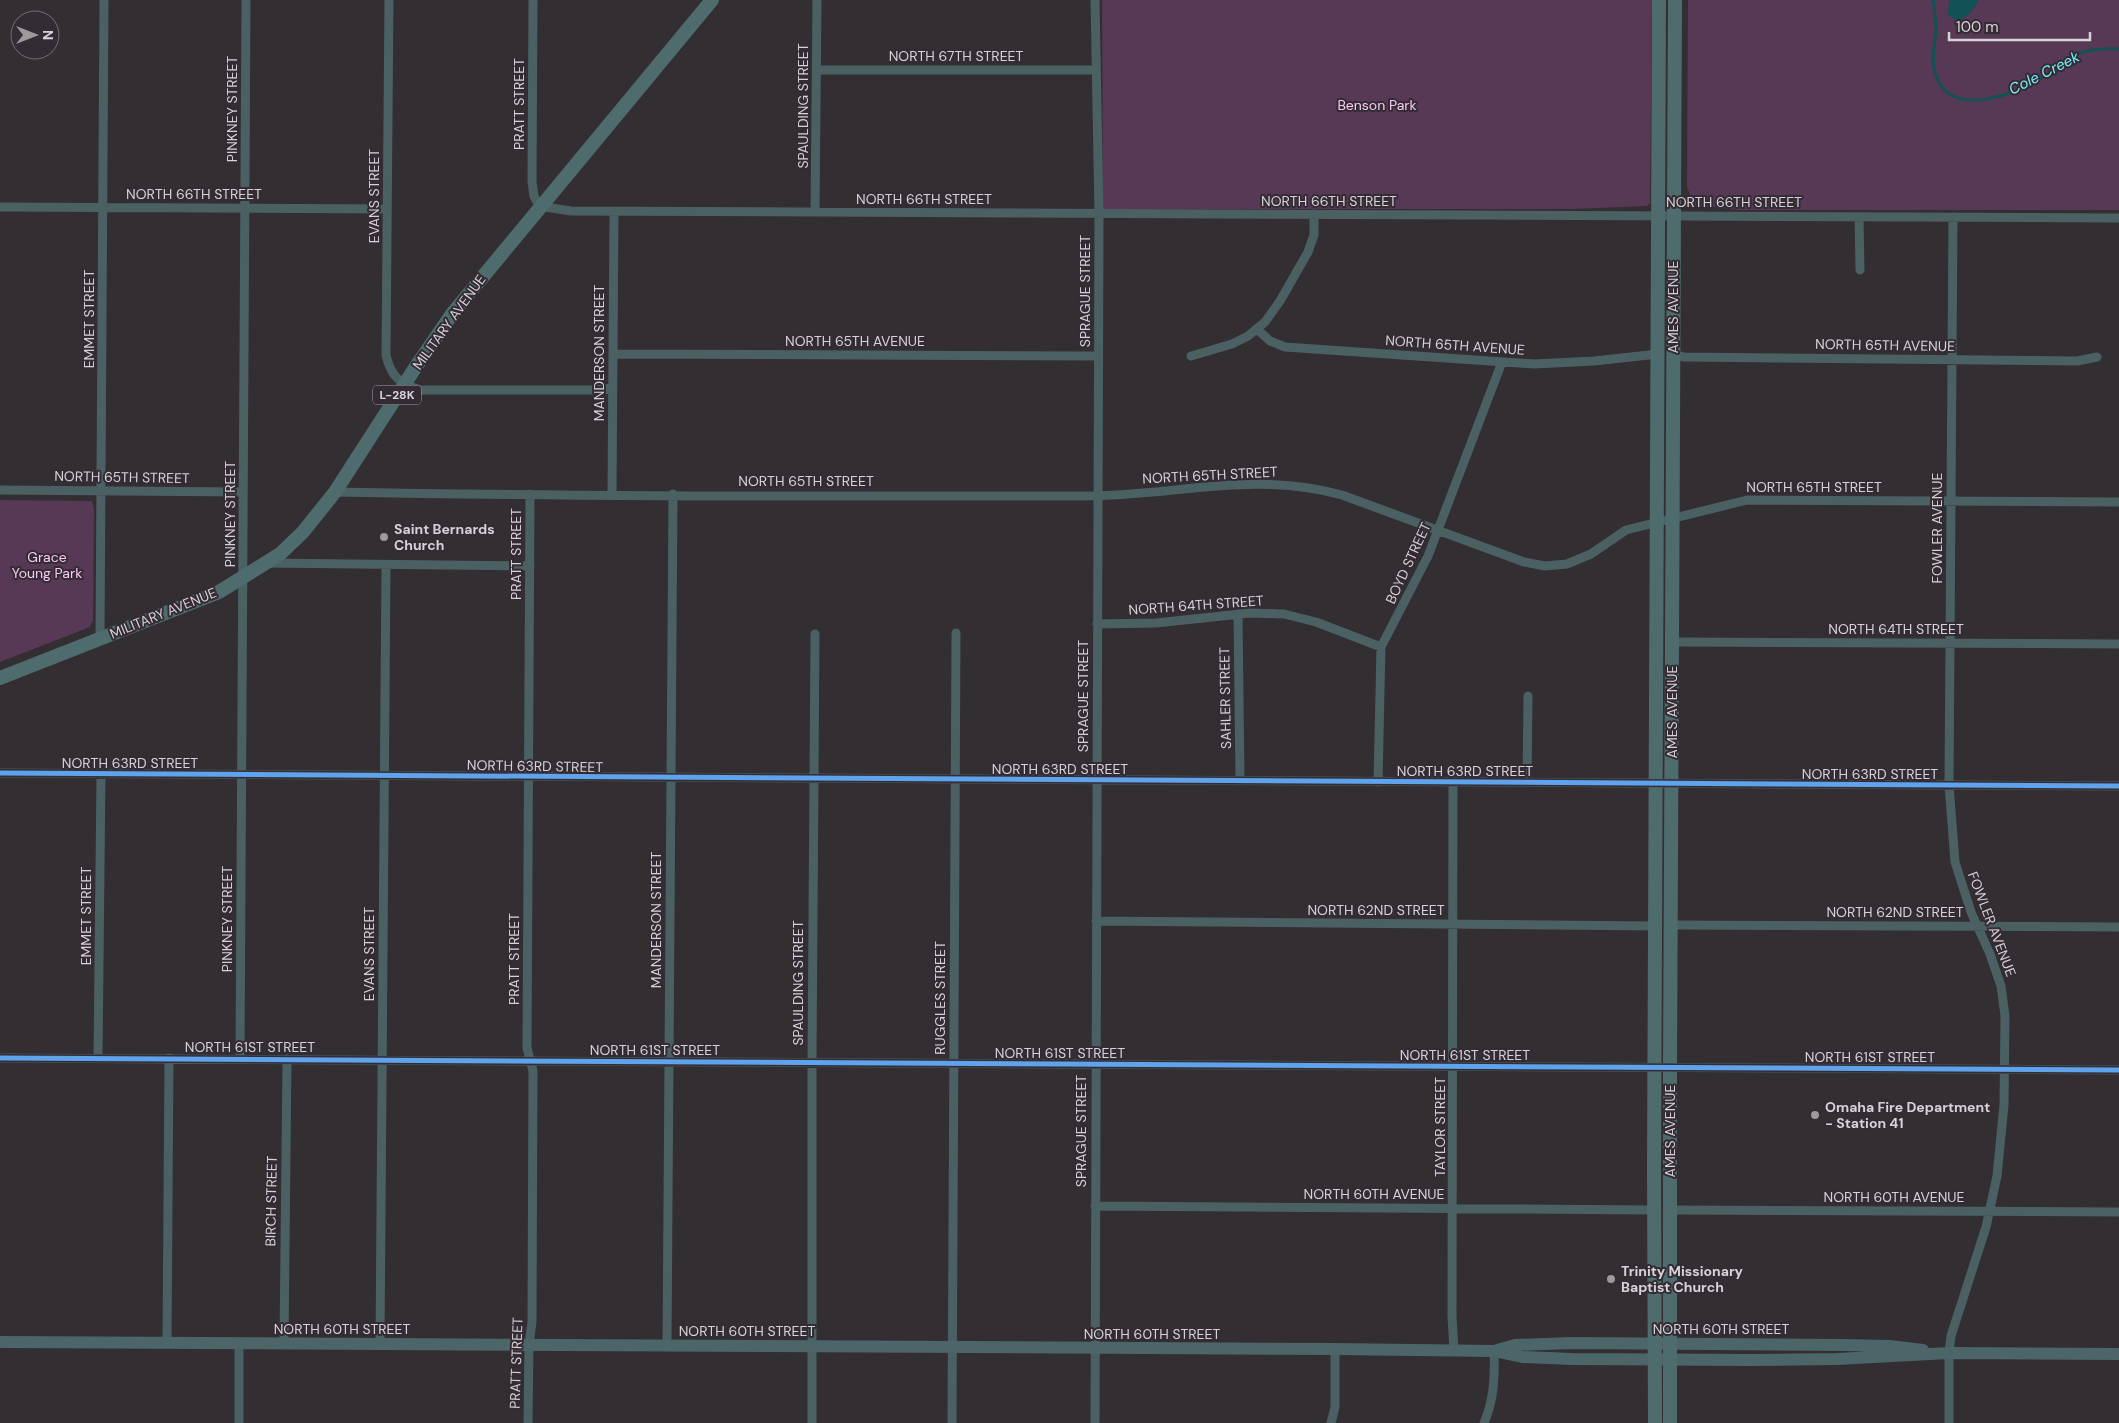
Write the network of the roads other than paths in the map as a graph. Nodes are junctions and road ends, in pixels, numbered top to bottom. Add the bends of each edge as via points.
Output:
1 (104, 0) edge
2 (246, 0) edge
3 (389, 0) edge
4 (533, 0) edge
5 (712, 0) edge
6 (817, 0) edge
7 (1096, 0) edge
8 (1659, 0) edge
9 (1675, 0) edge
10 (817, 70) junction
11 (1096, 70) junction
12 (540, 206) junction
13 (0, 207) edge
14 (103, 207) junction
15 (245, 208) junction
16 (387, 209) junction
17 (614, 212) junction
18 (815, 212) junction
19 (1100, 214) junction
20 (1314, 214) junction
21 (1658, 215) junction
22 (1674, 215) junction
23 (1859, 217) junction
24 (1953, 217) junction
25 (2119, 218) edge
26 (1860, 270) dead end
27 (1257, 329) junction
28 (613, 354) junction
29 (1658, 354) junction
30 (1673, 354) junction
31 (1098, 356) junction
32 (1191, 356) dead end
33 (2097, 356) dead end
34 (1951, 359) junction
35 (1502, 362) junction
36 (404, 385) junction
37 (612, 388) junction
38 (0, 490) edge
39 (101, 491) junction
40 (243, 492) junction
41 (336, 492) junction
42 (530, 494) junction
43 (612, 494) junction
44 (673, 494) junction
45 (1097, 496) junction
46 (1950, 502) junction
47 (2119, 502) edge
48 (1673, 518) junction
49 (1657, 523) junction
50 (1439, 530) junction
51 (266, 563) junction
52 (386, 565) junction
53 (530, 566) junction
54 (244, 578) junction
55 (1238, 614) junction
56 (1097, 624) junction
57 (956, 633) dead end
58 (815, 634) dead end
59 (100, 639) junction
60 (1673, 642) junction
61 (1950, 643) junction
62 (2119, 644) edge
63 (1381, 647) junction
64 (0, 678) edge
65 (1528, 696) dead end
66 (0, 773) edge
67 (100, 774) junction
68 (242, 775) junction
69 (384, 775) junction
70 (529, 777) junction
71 (671, 779) junction
72 (813, 779) junction
73 (955, 780) junction
74 (1096, 780) junction
75 (1240, 782) junction
76 (1378, 782) junction
77 (1453, 782) junction
78 (1527, 782) junction
79 (1656, 784) junction
80 (1672, 784) junction
81 (1949, 785) junction
82 (2119, 786) edge
83 (1096, 921) junction
84 (1453, 924) junction
85 (1671, 925) junction
86 (1655, 926) junction
87 (1977, 926) junction
88 (2119, 927) edge
89 (0, 1058) edge
90 (98, 1058) junction
91 (169, 1058) junction
92 (240, 1059) junction
93 (287, 1059) junction
94 (382, 1060) junction
95 (530, 1060) junction
96 (670, 1062) junction
97 (812, 1062) junction
98 (954, 1063) junction
99 (1096, 1064) junction
100 (1452, 1066) junction
101 (1654, 1067) junction
102 (1670, 1068) junction
103 (2004, 1069) junction
104 (2119, 1070) edge
105 (1095, 1206) junction
106 (1452, 1208) junction
107 (1654, 1210) junction
108 (1670, 1210) junction
109 (1990, 1212) junction
110 (2119, 1212) edge
111 (0, 1342) edge
112 (167, 1343) junction
113 (239, 1343) junction
114 (284, 1343) junction
115 (1670, 1343) junction
116 (380, 1344) junction
117 (1655, 1344) junction
118 (529, 1345) junction
119 (667, 1346) junction
120 (812, 1346) junction
121 (952, 1348) junction
122 (1094, 1348) junction
123 (1335, 1349) junction
124 (1454, 1351) junction
125 (1494, 1351) junction
126 (1949, 1354) junction
127 (2119, 1354) edge
128 (1655, 1359) junction
129 (1670, 1359) junction
130 (239, 1423) edge
131 (528, 1423) edge
132 (812, 1423) edge
133 (952, 1423) edge
134 (1095, 1423) edge
135 (1331, 1423) edge
136 (1484, 1423) edge
137 (1655, 1423) edge
138 (1670, 1423) edge
139 (1949, 1423) edge

1 - 14 street, EMMET STREET
2 - 15 street, PINKNEY STREET
3 - 16 street, EVANS STREET
4 - 12 street, PRATT STREET via 532,182 534,196
5 - 12 main road, MILITARY AVENUE / L-28K
6 - 10 street, SPAULDING STREET
7 - 11 street, SPRAGUE STREET
8 - 21 main road, AMES AVENUE
9 - 22 main road, AMES AVENUE
10 - 11 street, NORTH 67TH STREET
10 - 18 street, SPAULDING STREET
11 - 19 street, SPRAGUE STREET
12 - 17 street, NORTH 66TH STREET via 570,211
12 - 36 main road, MILITARY AVENUE / L-28K via 452,314
13 - 14 street, NORTH 66TH STREET
14 - 15 street, NORTH 66TH STREET
14 - 39 street, EMMET STREET
15 - 16 street, NORTH 66TH STREET
15 - 40 street, PINKNEY STREET
16 - 36 street, EVANS STREET via 386,356 389,367
17 - 18 street, NORTH 66TH STREET
17 - 28 street, MANDERSON STREET
18 - 19 street, NORTH 66TH STREET
19 - 20 street, NORTH 66TH STREET
19 - 31 street, SPRAGUE STREET
20 - 21 street, NORTH 66TH STREET
20 - 27 street via 1314,234 1308,252 1273,313
21 - 22 street, NORTH 66TH STREET
21 - 29 main road, AMES AVENUE
22 - 23 street, NORTH 66TH STREET
22 - 30 main road, AMES AVENUE
23 - 24 street, NORTH 66TH STREET
23 - 26 street
24 - 25 street, NORTH 66TH STREET
24 - 34 street, FOWLER AVENUE
27 - 32 street via 1232,344
27 - 35 street, NORTH 65TH AVENUE via 1270,341 1285,347
28 - 31 street, NORTH 65TH AVENUE
28 - 37 street, MANDERSON STREET
29 - 35 street, NORTH 65TH AVENUE via 1554,364
29 - 49 main road, AMES AVENUE
30 - 34 street, NORTH 65TH AVENUE via 1684,357
30 - 48 main road, AMES AVENUE
31 - 45 street, SPRAGUE STREET
33 - 34 street, NORTH 65TH AVENUE via 2077,361
34 - 46 street, FOWLER AVENUE
35 - 50 street, BOYD STREET
36 - 37 street via 434,391
36 - 41 main road, MILITARY AVENUE / L-28K
37 - 43 street, MANDERSON STREET
38 - 39 street, NORTH 65TH STREET
39 - 40 street, NORTH 65TH STREET
39 - 59 street, EMMET STREET
40 - 54 street, PINKNEY STREET
41 - 42 street, NORTH 65TH STREET
41 - 51 main road, MILITARY AVENUE / L-28K via 291,544
42 - 43 street, NORTH 65TH STREET
42 - 53 street, PRATT STREET
43 - 44 street, NORTH 65TH STREET
44 - 45 street, NORTH 65TH STREET
44 - 71 street, MANDERSON STREET
45 - 50 street, NORTH 65TH STREET via 1248,483 1296,485 1342,495
45 - 56 street, SPRAGUE STREET
46 - 47 street, NORTH 65TH STREET
46 - 48 street, NORTH 65TH STREET via 1747,500
46 - 61 street, FOWLER AVENUE
48 - 49 street, NORTH 65TH STREET
48 - 60 main road, AMES AVENUE
49 - 50 street, NORTH 65TH STREET via 1626,530 1576,561 1545,566 1524,562
49 - 79 main road, AMES AVENUE
50 - 63 street, BOYD STREET
51 - 52 street
51 - 54 main road, MILITARY AVENUE / L-28K
52 - 53 street
52 - 69 street, EVANS STREET
53 - 70 street, PRATT STREET
54 - 59 main road, MILITARY AVENUE / L-28K via 210,596
54 - 68 street, PINKNEY STREET
55 - 56 street, NORTH 64TH STREET via 1156,623
55 - 63 street, NORTH 64TH STREET via 1266,612 1297,616
55 - 75 street, SAHLER STREET
56 - 74 street, SPRAGUE STREET
57 - 73 street, RUGGLES STREET
58 - 72 street, SPAULDING STREET
59 - 64 main road, MILITARY AVENUE / L-28K
60 - 61 street, NORTH 64TH STREET
60 - 80 main road, AMES AVENUE
61 - 62 street, NORTH 64TH STREET
61 - 81 street, FOWLER AVENUE
63 - 76 street, BOYD STREET
65 - 78 street
66 - 67 street, NORTH 63RD STREET
67 - 68 street, NORTH 63RD STREET
67 - 90 street, EMMET STREET
68 - 69 street, NORTH 63RD STREET
68 - 92 street, PINKNEY STREET
69 - 70 street, NORTH 63RD STREET
69 - 94 street, EVANS STREET
70 - 71 street, NORTH 63RD STREET
70 - 95 street, PRATT STREET via 527,1048
71 - 72 street, NORTH 63RD STREET
71 - 96 street, MANDERSON STREET
72 - 73 street, NORTH 63RD STREET
72 - 97 street, SPAULDING STREET
73 - 74 street, NORTH 63RD STREET
73 - 98 street, RUGGLES STREET
74 - 75 street, NORTH 63RD STREET
74 - 83 street, SPRAGUE STREET
75 - 76 street, NORTH 63RD STREET
76 - 77 street, NORTH 63RD STREET
77 - 78 street, NORTH 63RD STREET
77 - 84 street, TAYLOR STREET
78 - 79 street, NORTH 63RD STREET
79 - 80 street, NORTH 63RD STREET
79 - 86 main road, AMES AVENUE
80 - 81 street, NORTH 63RD STREET
80 - 85 main road, AMES AVENUE
81 - 82 street, NORTH 63RD STREET
81 - 87 street, FOWLER AVENUE via 1955,862
83 - 84 street, NORTH 62ND STREET
83 - 99 street, SPRAGUE STREET
84 - 86 street, NORTH 62ND STREET
84 - 100 street, TAYLOR STREET
85 - 87 street, NORTH 62ND STREET
85 - 102 main road, AMES AVENUE
86 - 101 main road, AMES AVENUE
87 - 88 street, NORTH 62ND STREET
87 - 103 street, FOWLER AVENUE via 2001,986 2005,1016
89 - 90 street, NORTH 61ST STREET
90 - 91 street, NORTH 61ST STREET
91 - 92 street, NORTH 61ST STREET
91 - 112 street
92 - 93 street, NORTH 61ST STREET
93 - 94 street, NORTH 61ST STREET
93 - 114 street, BIRCH STREET
94 - 95 street, NORTH 61ST STREET
94 - 116 street, EVANS STREET
95 - 96 street, NORTH 61ST STREET
95 - 118 street, PRATT STREET via 533,1071
96 - 97 street, NORTH 61ST STREET
96 - 119 street, MANDERSON STREET
97 - 98 street, NORTH 61ST STREET
97 - 120 street, SPAULDING STREET
98 - 99 street, NORTH 61ST STREET
98 - 121 street, RUGGLES STREET
99 - 100 street, NORTH 61ST STREET
99 - 105 street, SPRAGUE STREET
100 - 101 street, NORTH 61ST STREET
100 - 106 street, TAYLOR STREET
101 - 102 street, NORTH 61ST STREET
101 - 107 main road, AMES AVENUE
102 - 103 street, NORTH 61ST STREET
102 - 108 main road, AMES AVENUE
103 - 104 street, NORTH 61ST STREET
103 - 109 street, FOWLER AVENUE via 2001,1141
105 - 106 street, NORTH 60TH AVENUE
105 - 122 street, SPRAGUE STREET
106 - 107 street, NORTH 60TH AVENUE
106 - 124 street, TAYLOR STREET
107 - 117 main road, AMES AVENUE
108 - 109 street, NORTH 60TH AVENUE
108 - 115 main road, AMES AVENUE
109 - 110 street, NORTH 60TH AVENUE
109 - 126 street, FOWLER AVENUE via 1953,1330
111 - 112 main road, NORTH 60TH STREET
112 - 113 main road, NORTH 60TH STREET
113 - 114 main road, NORTH 60TH STREET
113 - 130 street
114 - 116 main road, NORTH 60TH STREET
115 - 117 main road, NORTH 60TH STREET
115 - 126 main road, NORTH 60TH STREET via 1890,1346
115 - 129 main road, AMES AVENUE
116 - 118 main road, NORTH 60TH STREET
117 - 125 main road, NORTH 60TH STREET via 1533,1343
117 - 128 main road, AMES AVENUE
118 - 119 main road, NORTH 60TH STREET
118 - 131 street, PRATT STREET
119 - 120 main road, NORTH 60TH STREET
120 - 121 main road, NORTH 60TH STREET
120 - 132 street, SPAULDING STREET
121 - 122 main road, NORTH 60TH STREET
121 - 133 street, RUGGLES STREET
122 - 123 main road, NORTH 60TH STREET
122 - 134 street, SPRAGUE STREET
123 - 124 main road, NORTH 60TH STREET
123 - 135 street via 1335,1407
124 - 125 main road, NORTH 60TH STREET
125 - 128 main road, NORTH 60TH STREET via 1522,1357
125 - 136 street via 1491,1401
126 - 127 main road, NORTH 60TH STREET
126 - 129 main road, NORTH 60TH STREET via 1837,1359
126 - 139 street, FOWLER AVENUE
128 - 129 main road, NORTH 60TH STREET
128 - 137 main road, AMES AVENUE
129 - 138 main road, AMES AVENUE

